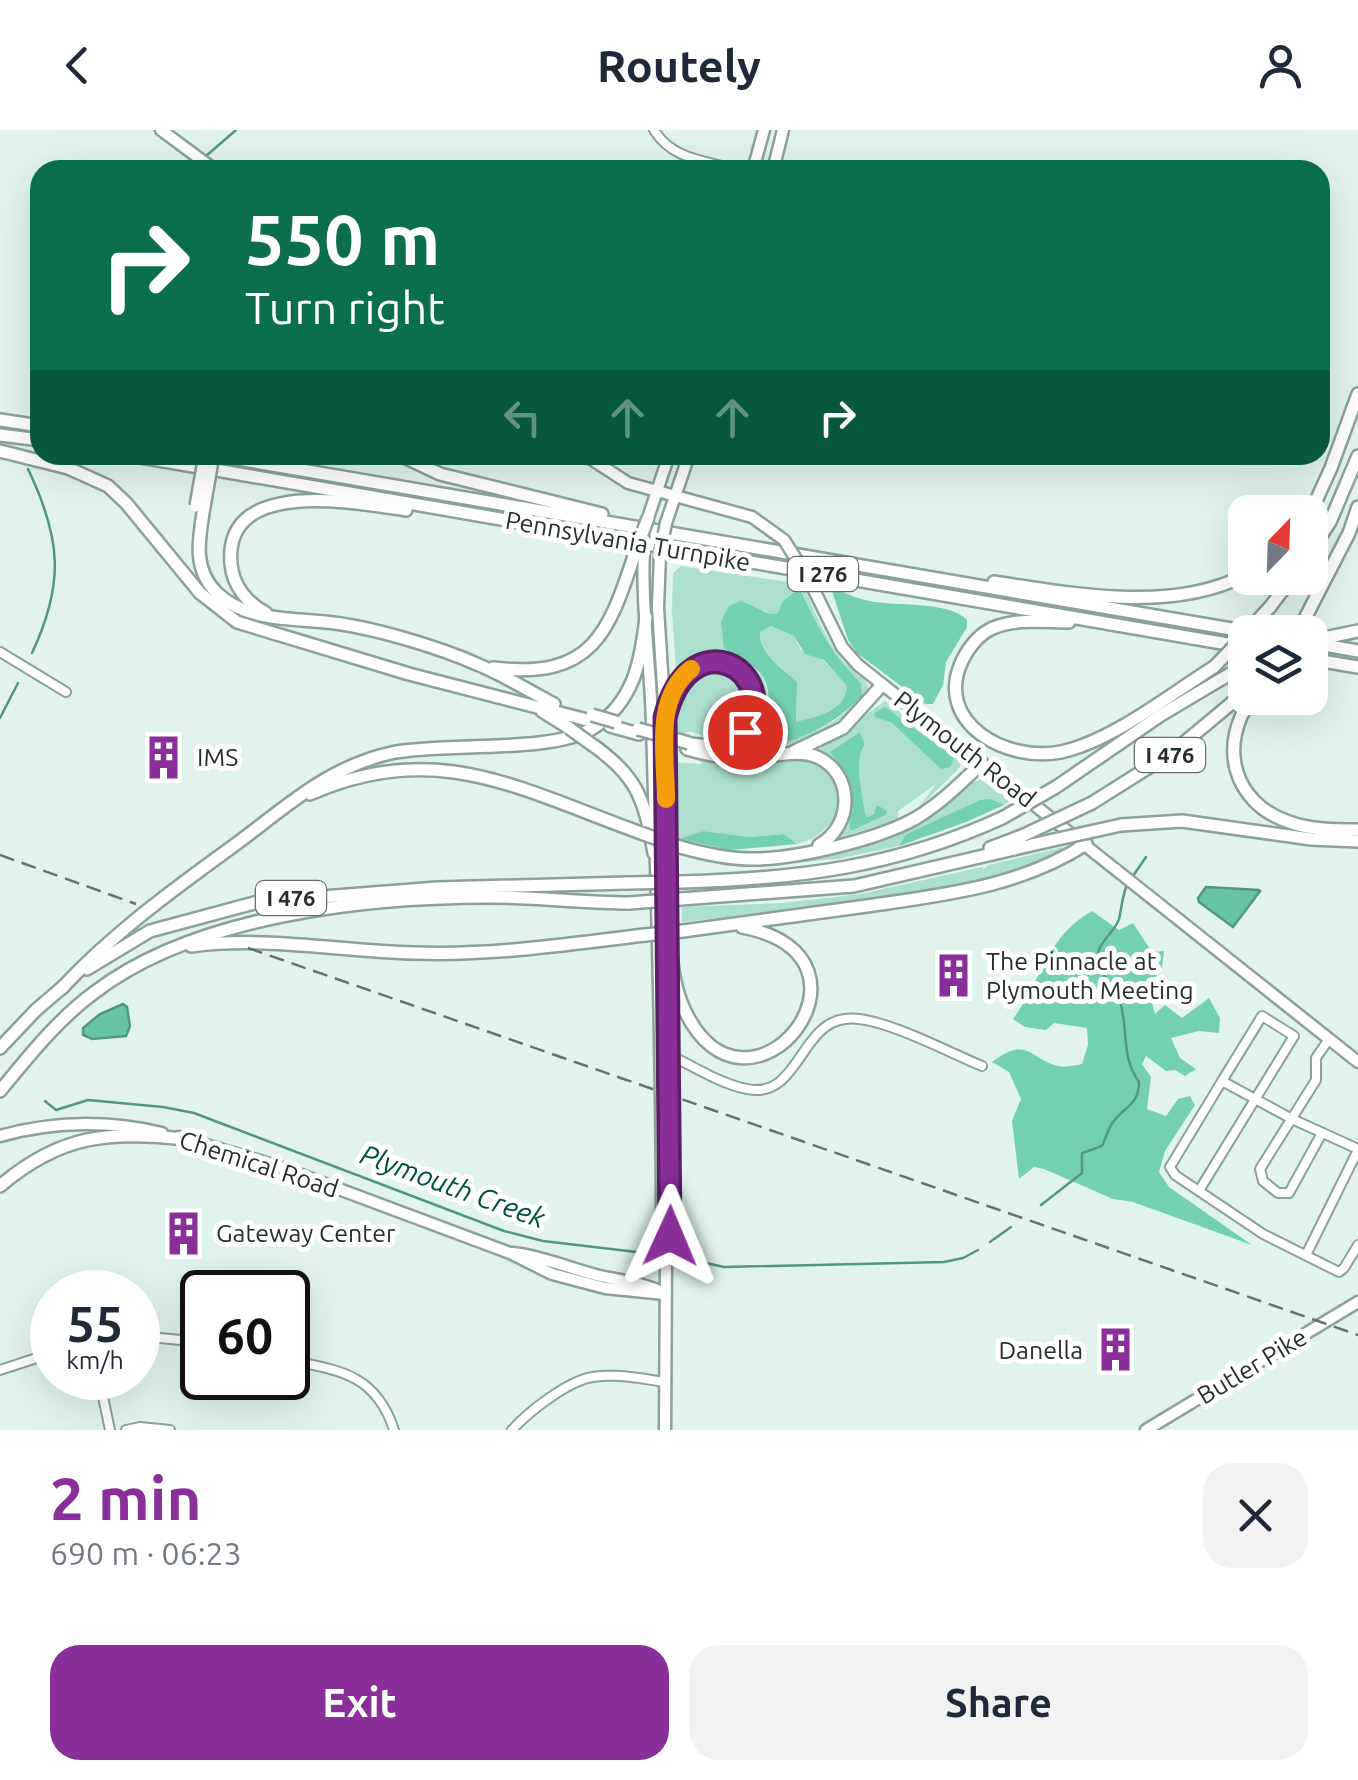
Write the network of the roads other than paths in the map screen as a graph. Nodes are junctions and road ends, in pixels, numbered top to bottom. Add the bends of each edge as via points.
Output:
1 (160, 130) edge
2 (654, 130) edge
3 (764, 130) edge
4 (783, 130) edge
5 (201, 160) edge
6 (700, 160) edge
7 (756, 160) edge
8 (775, 160) edge
9 (1358, 394) edge
10 (0, 420) edge
11 (30, 424) edge
12 (0, 434) edge
13 (30, 438) edge
14 (0, 451) edge
15 (1358, 456) edge
16 (30, 458) edge
17 (56, 465) edge
18 (187, 465) edge
19 (204, 465) edge
20 (210, 465) edge
21 (274, 465) edge
22 (421, 465) edge
23 (605, 465) edge
24 (666, 465) edge
25 (685, 465) edge
26 (657, 493) junction
27 (1319, 495) edge
28 (675, 498) junction
29 (200, 506) junction
30 (1358, 507) edge
31 (456, 512) junction
32 (648, 518) joint
33 (1328, 525) edge
34 (702, 540) junction
35 (640, 550) junction
36 (919, 576) junction
37 (1228, 583) edge
38 (1279, 595) edge
39 (221, 612) junction
40 (1263, 615) edge
41 (1305, 615) edge
42 (646, 617) junction
43 (285, 618) junction
44 (1108, 623) junction
45 (1228, 630) edge
46 (1358, 631) edge
47 (1328, 638) edge
48 (1228, 644) edge
49 (1328, 645) edge
50 (1358, 651) edge
51 (0, 652) edge
52 (1228, 652) edge
53 (1328, 663) edge
54 (1214, 666) junction
55 (484, 667) junction
56 (1358, 670) edge
57 (1228, 675) edge
58 (882, 685) junction
59 (66, 692) dead end
60 (500, 696) junction
61 (1228, 711) edge
62 (1240, 715) edge
63 (1160, 716) junction
64 (590, 717) junction
65 (665, 718) junction
66 (688, 746) junction
67 (784, 754) junction
68 (982, 763) junction
69 (281, 810) junction
70 (1358, 830) edge
71 (1028, 840) junction
72 (1358, 841) edge
73 (1086, 844) junction
74 (654, 853) junction
75 (795, 854) junction
76 (436, 893) junction
77 (667, 918) junction
78 (713, 927) junction
79 (169, 950) junction
80 (61, 989) junction
81 (1329, 1038) junction
82 (0, 1048) edge
83 (670, 1055) junction
84 (1358, 1062) edge
85 (982, 1066) dead end
86 (1222, 1081) junction
87 (0, 1092) edge
88 (1256, 1100) junction
89 (1292, 1119) junction
90 (1322, 1133) junction
91 (0, 1136) edge
92 (186, 1138) junction
93 (1358, 1150) edge
94 (0, 1186) edge
95 (1200, 1190) junction
96 (1358, 1245) edge
97 (510, 1253) junction
98 (1306, 1254) junction
99 (666, 1256) junction
100 (646, 1284) junction
101 (665, 1294) junction
102 (1358, 1302) edge
103 (30, 1360) edge
104 (310, 1364) edge
105 (0, 1370) edge
106 (666, 1382) junction
107 (104, 1400) edge
108 (110, 1430) edge
109 (126, 1430) edge
110 (170, 1430) edge
111 (394, 1430) edge
112 (512, 1430) edge
113 (665, 1430) edge
114 (1146, 1430) edge

1 - 5 main road
2 - 6 street via 678,154
3 - 7 main road
4 - 8 main road
9 - 27 highway
10 - 11 highway
12 - 13 highway
14 - 16 highway
15 - 33 highway
17 - 39 highway via 108,486
18 - 31 highway, Pennsylvania Turnpike / I 276
19 - 29 highway, bridge
20 - 29 highway, bridge
21 - 34 highway, Pennsylvania Turnpike / I 276
22 - 34 highway
23 - 26 main road, Plymouth Road
24 - 26 main road
25 - 28 main road
26 - 28 main road, Plymouth Road
26 - 32 main road
28 - 58 main road, Plymouth Road, bridge via 752,518 784,540 849,657
28 - 65 main road, bridge via 660,553
29 - 39 highway via 192,560
29 - 43 highway via 198,553 212,588 246,612
30 - 41 highway
31 - 43 highway via 298,501 262,508 236,536 232,570 251,603
31 - 44 highway, Pennsylvania Turnpike / I 276
32 - 35 highway, bridge
34 - 36 highway, Pennsylvania Turnpike / I 276
35 - 42 main road
35 - 55 highway via 612,619 580,656 543,668
36 - 37 highway via 1152,598 1198,594
36 - 45 highway, Pennsylvania Turnpike / I 276
38 - 40 highway, I 476, bridge
39 - 60 highway via 343,655
42 - 69 highway via 634,680 608,718 584,733 393,753 326,776
42 - 74 main road
43 - 55 highway via 352,625
44 - 48 highway, Pennsylvania Turnpike / I 276
44 - 54 highway via 1018,622 981,635 956,680 968,723 1005,748 1066,750 1108,733
46 - 47 highway
49 - 50 highway
51 - 59 street
52 - 54 highway, I 476, bridge
53 - 56 highway
54 - 63 highway, I 476
55 - 64 highway
57 - 63 highway
58 - 67 highway via 843,728
58 - 68 main road, Plymouth Road
60 - 64 highway
60 - 74 highway, bridge via 569,728 631,778 647,813
61 - 71 highway, I 476, bridge via 1174,752
62 - 70 highway via 1232,744 1236,775 1249,796 1294,824
63 - 76 highway, I 476, bridge via 1002,818 922,851 770,878
64 - 66 highway, bridge
65 - 66 highway via 677,682 691,668 718,662 744,675 755,704 745,732 725,745
65 - 77 main road
66 - 67 highway via 728,758
67 - 75 highway via 824,761 838,774 846,800 832,836
68 - 73 main road, Plymouth Road
68 - 75 highway via 902,825
69 - 75 highway, bridge via 354,778 435,768 508,785 680,847 738,858
69 - 80 highway via 120,932
71 - 72 highway, bridge via 1182,821
71 - 76 highway, I 476, bridge via 939,868 820,890 629,902
73 - 78 highway via 1024,876 966,892
73 - 81 main road, Plymouth Road
74 - 99 main road
76 - 79 highway, I 476 via 289,916
76 - 80 highway, I 476 via 285,899 202,915 150,931
77 - 78 highway via 677,990 698,1032 741,1056 776,1050 804,1020 807,972 775,937
77 - 83 main road
78 - 79 highway, bridge via 483,953 252,942
79 - 87 highway, I 476 via 76,1007
80 - 82 highway, I 476
81 - 84 main road, Plymouth Road
81 - 89 street via 1316,1058 1316,1080
83 - 85 street via 748,1090 767,1090 784,1080 830,1022 850,1018
83 - 99 main road
86 - 88 street
86 - 88 street via 1262,1016 1294,1036
86 - 95 street via 1170,1167
88 - 89 street
88 - 95 street
89 - 90 street
89 - 90 street via 1260,1169 1262,1181 1278,1193 1294,1188
90 - 93 street
91 - 92 main road, Chemical Road via 77,1123
92 - 94 highway via 125,1134 79,1140 49,1151
92 - 97 main road, Chemical Road
93 - 98 street
95 - 98 street via 1263,1234
96 - 98 street via 1339,1272
97 - 100 main road, Chemical Road
97 - 101 main road, Chemical Road via 590,1284
99 - 100 main road
99 - 101 main road
100 - 101 main road, Chemical Road
101 - 106 main road
102 - 114 main road, Butler Pike
103 - 105 street
104 - 111 street via 365,1384 385,1406
106 - 112 street via 588,1377
106 - 113 main road
107 - 108 street
109 - 110 street

